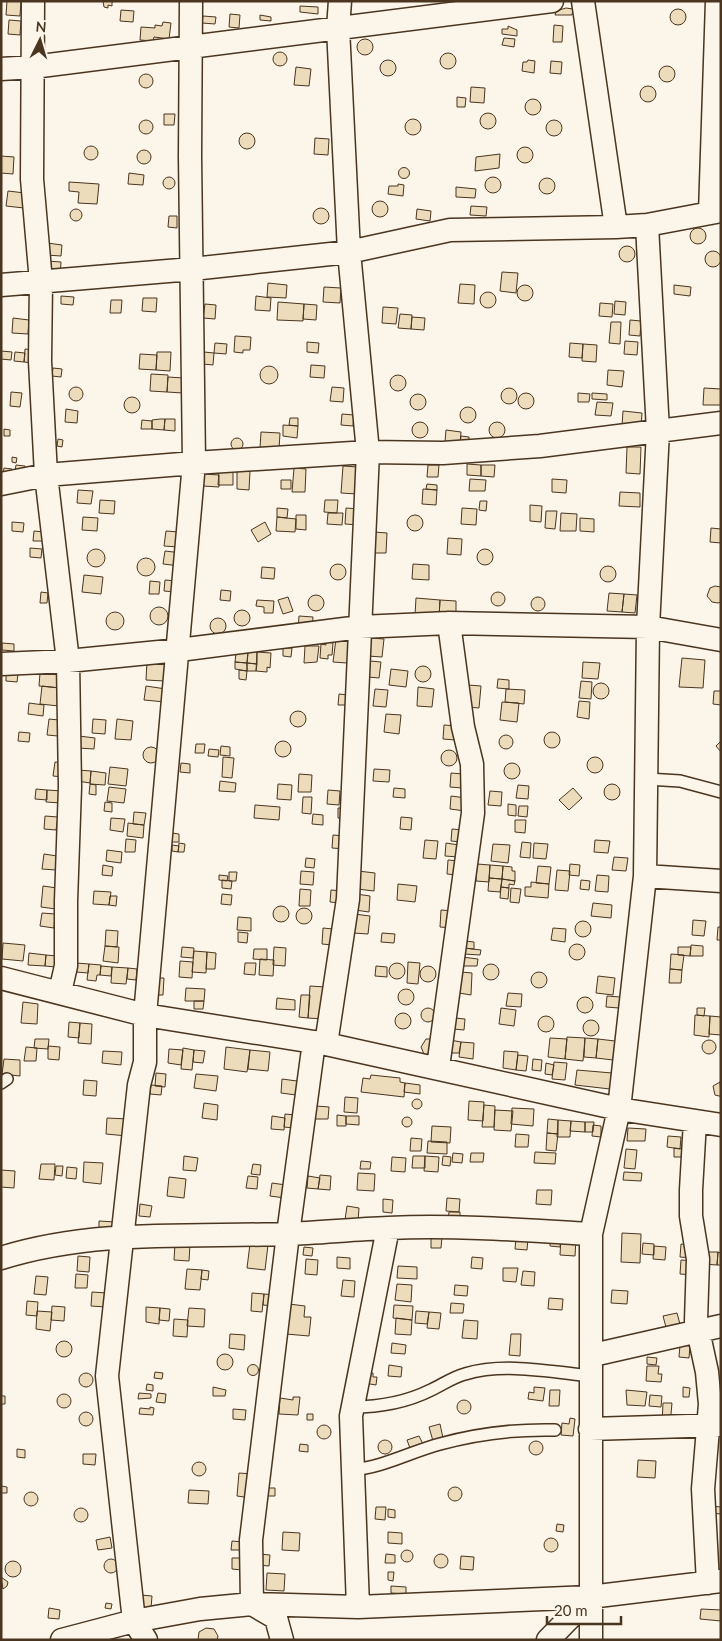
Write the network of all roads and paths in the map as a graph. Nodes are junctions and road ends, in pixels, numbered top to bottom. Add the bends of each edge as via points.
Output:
1 (33, 1) edge
2 (191, 1) edge
3 (340, 1) edge
4 (552, 1) edge
5 (583, 1) edge
6 (718, 1) edge
7 (338, 28) junction
8 (192, 46) junction
9 (33, 67) junction
10 (1, 69) edge
11 (715, 212) edge
12 (647, 225) junction
13 (616, 227) junction
14 (349, 252) junction
15 (192, 269) junction
16 (42, 282) junction
17 (1, 285) edge
18 (721, 423) edge
19 (658, 431) junction
20 (368, 452) junction
21 (194, 463) junction
22 (46, 475) junction
23 (1, 484) edge
24 (449, 623) junction
25 (360, 627) junction
26 (648, 627) junction
27 (721, 640) edge
28 (179, 650) junction
29 (68, 661) junction
30 (1, 664) edge
31 (647, 779) junction
32 (721, 792) edge
33 (645, 876) junction
34 (721, 881) edge
35 (1, 978) edge
36 (60, 992) junction
37 (145, 1015) junction
38 (320, 1043) junction
39 (438, 1067) junction
40 (620, 1109) junction
41 (695, 1121) junction
42 (721, 1125) edge
43 (388, 1228) junction
44 (288, 1234) junction
45 (592, 1234) junction
46 (121, 1236) junction
47 (1, 1258) edge
48 (721, 1326) edge
49 (699, 1331) junction
50 (592, 1366) junction
51 (352, 1407) junction
52 (715, 1425) edge
53 (590, 1429) junction
54 (555, 1430) dead end
55 (352, 1470) junction
56 (714, 1582) edge
57 (590, 1597) junction
58 (252, 1604) junction
59 (358, 1607) junction
60 (134, 1621) junction
61 (62, 1640) edge
62 (146, 1640) edge
63 (282, 1640) edge
64 (548, 1640) edge
65 (591, 1640) edge

1 - 9 street
2 - 8 street
3 - 7 street
4 - 7 street
5 - 13 street
6 - 11 street
7 - 8 street
7 - 14 street
8 - 9 street
8 - 15 street
9 - 10 street
9 - 16 street via 32,179
11 - 12 street
12 - 13 street
12 - 19 street
13 - 14 street via 450,230
14 - 15 street
14 - 20 street
15 - 16 street
15 - 21 street
16 - 17 street
16 - 22 street via 40,361
18 - 19 street
19 - 20 street via 540,446 442,453
19 - 26 street
20 - 21 street
20 - 25 street
21 - 22 street
21 - 28 street
22 - 23 street
22 - 29 street
24 - 25 street
24 - 26 street
24 - 39 street via 463,727 472,764 473,813
25 - 28 street
25 - 38 street via 348,899
26 - 27 street
26 - 31 street
28 - 29 street
28 - 37 street
29 - 30 street
29 - 36 street via 70,786 66,966
31 - 32 lane via 680,781
31 - 33 street
33 - 34 street
33 - 40 street
35 - 36 street
36 - 37 street
37 - 38 street
37 - 46 street via 145,1062 139,1085 133,1158
38 - 39 street
38 - 44 street
39 - 40 street
40 - 41 street
40 - 45 street
41 - 42 street
41 - 49 street via 690,1190 698,1259 696,1321
43 - 44 street
43 - 45 street via 500,1228
43 - 51 street
44 - 46 street
44 - 58 street via 251,1540
45 - 50 street
46 - 47 street
46 - 60 street via 107,1376
48 - 49 street
49 - 50 street
49 - 52 street
50 - 51 lane via 466,1373 428,1392 392,1403
50 - 53 street
51 - 55 street
52 - 53 street
52 - 56 street via 703,1489
53 - 57 street
54 - 55 lane via 487,1432 441,1443 377,1466
55 - 59 street
56 - 57 street
57 - 59 street
57 - 64 street
57 - 65 street
58 - 59 street
58 - 60 street
58 - 63 street via 276,1618
60 - 61 street
60 - 62 street

